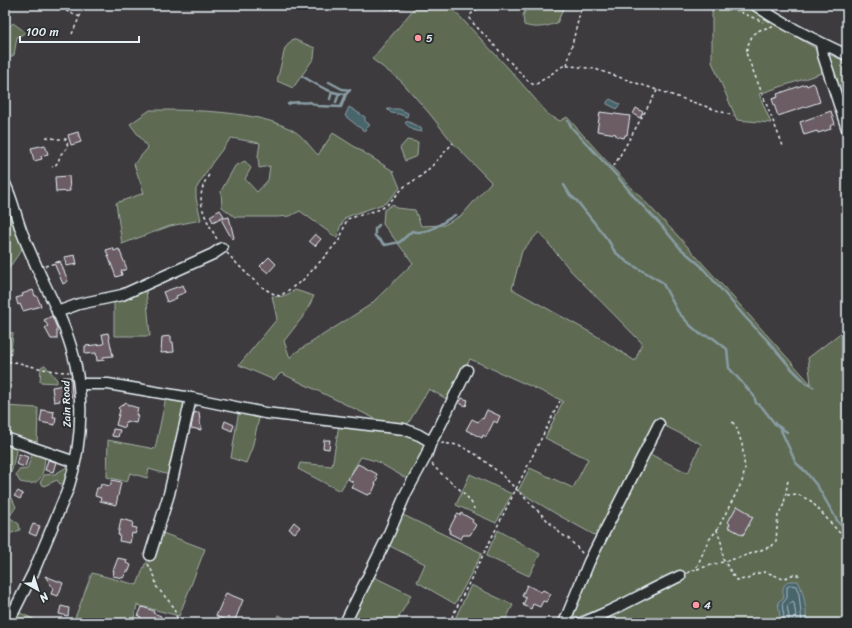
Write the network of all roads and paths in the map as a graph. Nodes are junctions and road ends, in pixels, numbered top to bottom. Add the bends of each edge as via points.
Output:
1 (88, 5) edge
2 (373, 5) edge
3 (407, 5) edge
4 (482, 5) edge
5 (582, 5) edge
6 (755, 5) edge
7 (55, 6) dead end
8 (80, 16) junction
9 (773, 27) dead end
10 (72, 34) dead end
11 (821, 44) junction
12 (847, 56) edge
13 (567, 66) junction
14 (658, 89) junction
15 (734, 116) dead end
16 (847, 129) edge
17 (46, 137) dead end
18 (453, 143) dead end
19 (783, 146) dead end
20 (614, 166) dead end
21 (52, 167) dead end
22 (209, 175) dead end
23 (5, 184) edge
24 (8, 198) edge
25 (222, 248) junction
26 (63, 261) dead end
27 (37, 268) junction
28 (57, 312) junction
29 (8, 362) dead end
30 (467, 370) dead end
31 (77, 372) junction
32 (79, 384) junction
33 (191, 398) junction
34 (560, 401) dead end
35 (732, 421) dead end
36 (659, 424) dead end
37 (5, 438) edge
38 (431, 442) junction
39 (426, 456) junction
40 (75, 462) junction
41 (788, 480) dead end
42 (517, 490) junction
43 (787, 495) junction
44 (474, 509) dead end
45 (717, 530) junction
46 (847, 541) edge
47 (149, 560) joint
48 (724, 561) junction
49 (589, 562) junction
50 (696, 569) junction
51 (680, 576) joint
52 (801, 576) dead end
53 (8, 623) edge
54 (68, 623) edge
55 (74, 623) edge
56 (180, 623) edge
57 (345, 623) edge
58 (449, 623) edge
59 (564, 623) edge
60 (582, 623) edge

1 - 8 path
2 - 3 path via 396,10
4 - 13 path via 471,14 472,22 530,83 535,85 563,66
5 - 13 path
6 - 11 street
7 - 8 path
8 - 10 path
9 - 19 path via 762,28 755,33 749,40 746,53
11 - 12 street
11 - 16 street
13 - 14 path via 595,69
14 - 15 path
14 - 20 path
17 - 21 path via 66,139 68,147
18 - 25 path via 432,166 405,186 387,206 347,219 340,239 303,280 280,296 247,274
22 - 25 path via 203,184 201,200 204,216
23 - 24 street, Zain Road
24 - 27 street, Zain Road
25 - 28 street via 122,295 79,304
26 - 27 path
27 - 28 street, Zain Road
28 - 31 street, Zain Road via 70,344
29 - 31 path via 16,361 58,372
30 - 38 street
31 - 32 street, Zain Road
32 - 33 street via 101,383
32 - 40 street, Zain Road via 81,408
33 - 38 street via 266,413 404,429
33 - 47 street via 169,494
34 - 42 path
35 - 45 path via 742,444 745,469 742,482
36 - 49 street
37 - 40 street
38 - 39 street
38 - 42 path via 459,445 501,474
39 - 44 path via 438,472 472,501
39 - 57 street
40 - 53 street, Zain Road via 63,503
41 - 43 path
42 - 49 path via 570,539
42 - 58 path
43 - 46 path via 797,494 811,501
43 - 48 path via 778,516 776,541 772,546
45 - 48 path
45 - 50 path via 708,541
47 - 56 path via 156,586 173,606
48 - 50 path
48 - 52 path via 736,580 748,579 754,574 764,572 783,579 794,574
49 - 59 street
50 - 51 path
51 - 60 street
54 - 55 path

